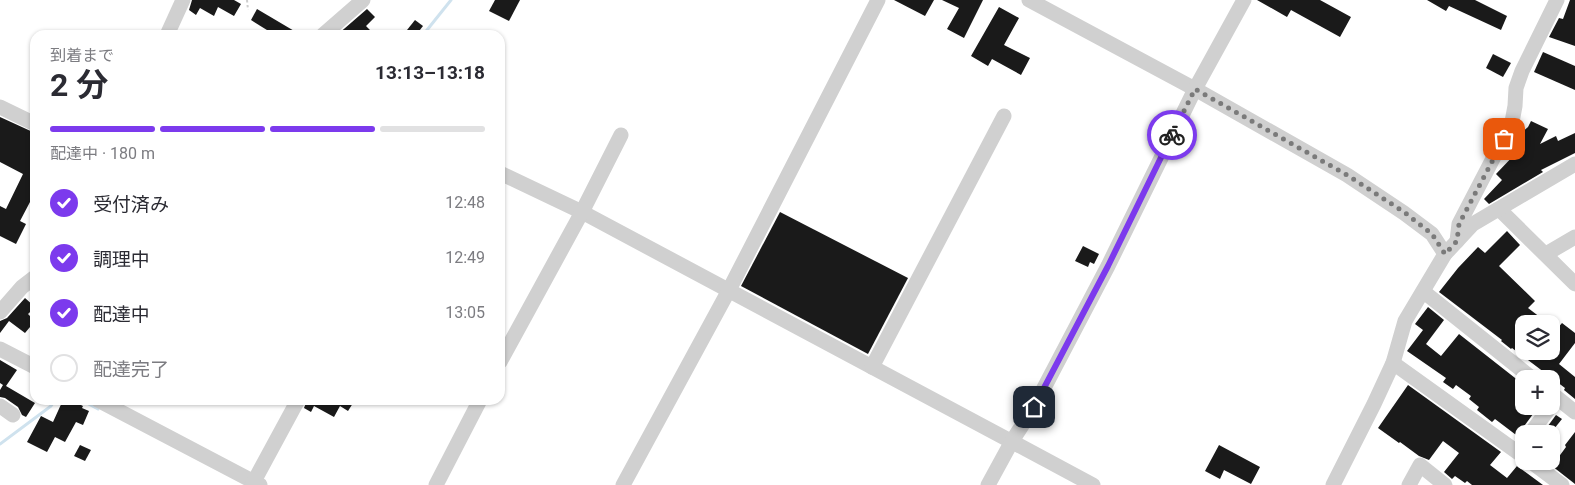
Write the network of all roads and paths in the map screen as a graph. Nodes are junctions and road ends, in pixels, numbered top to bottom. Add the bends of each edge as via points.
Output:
1 (183, 0) edge
2 (247, 0) edge
3 (363, 0) edge
4 (878, 0) edge
5 (1030, 0) edge
6 (1244, 0) edge
7 (1557, 0) edge
8 (248, 10) dead end
9 (169, 30) edge
10 (328, 30) edge
11 (1195, 89) junction
12 (0, 107) edge
13 (1004, 116) dead end
14 (30, 122) edge
15 (621, 135) dead end
16 (1575, 164) edge
17 (505, 175) edge
18 (1499, 209) junction
19 (582, 212) junction
20 (1575, 237) edge
21 (1457, 241) junction
22 (1445, 254) junction
23 (1546, 254) junction
24 (30, 281) edge
25 (1575, 284) edge
26 (729, 290) junction
27 (1424, 292) junction
28 (0, 312) edge
29 (0, 349) edge
30 (505, 353) edge
31 (1393, 363) junction
32 (30, 364) edge
33 (872, 366) junction
34 (1522, 370) edge
35 (1560, 404) edge
36 (107, 405) edge
37 (295, 405) edge
38 (477, 405) edge
39 (0, 406) edge
40 (1575, 412) edge
41 (13, 415) dead end
42 (1012, 441) junction
43 (1515, 446) edge
44 (1542, 470) edge
45 (255, 484) edge
46 (436, 485) edge
47 (623, 485) edge
48 (988, 485) edge
49 (1093, 485) edge
50 (1333, 485) edge
51 (1409, 485) edge
52 (1445, 485) edge
53 (1562, 485) edge

1 - 9 street
2 - 8 path
3 - 10 street
4 - 26 street
5 - 11 street
6 - 11 street
7 - 21 street via 1522,71 1516,88 1512,122 1459,224
11 - 22 street via 1347,175 1388,202 1432,234
11 - 42 street via 1108,266 1034,407
12 - 14 street
13 - 33 street
15 - 19 street
16 - 18 street
17 - 19 street
18 - 21 street via 1473,224
18 - 23 street
19 - 26 street
19 - 30 street
20 - 23 street
21 - 22 street
22 - 27 street
23 - 25 street
24 - 28 street
26 - 33 street
26 - 47 street
27 - 31 street via 1405,321
27 - 34 street
29 - 32 street
31 - 43 street
31 - 50 street
33 - 42 street
35 - 40 street
36 - 45 street
37 - 45 street
38 - 46 street
39 - 41 street
42 - 48 street
42 - 49 street
44 - 53 street
51 - 52 street via 1420,465

